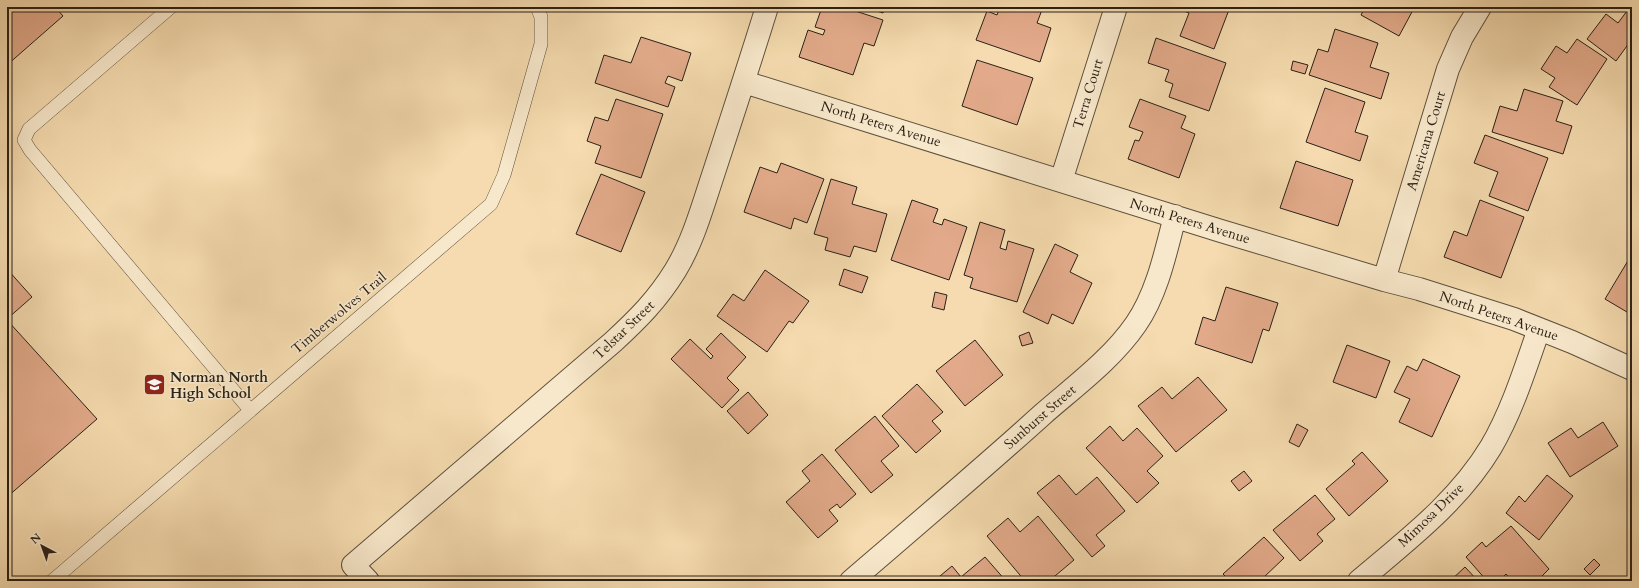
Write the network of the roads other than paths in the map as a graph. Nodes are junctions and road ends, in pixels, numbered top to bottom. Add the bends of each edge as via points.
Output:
1 (171, 7) edge
2 (537, 7) edge
3 (767, 7) edge
4 (1116, 7) edge
5 (1480, 7) edge
6 (744, 82) junction
7 (1061, 181) junction
8 (1175, 216) junction
9 (1384, 280) junction
10 (1539, 329) junction
11 (1632, 369) edge
12 (250, 410) junction
13 (360, 573) edge
14 (52, 581) edge
15 (851, 581) edge
16 (1359, 581) edge

1 - 12 lane via 29,129 24,140
2 - 12 lane, Timberwolves Trail via 541,17 541,44 508,163 491,204
3 - 6 street, Telstar Street
4 - 7 street, Terra Court
5 - 9 street, Americana Court via 1462,37 1448,69
6 - 7 street, North Peters Avenue
6 - 13 street, Telstar Street via 695,227 676,270 653,304
7 - 8 street, North Peters Avenue
8 - 9 street, North Peters Avenue
8 - 15 street, Sunburst Street via 1167,250 1147,306 1124,339 1046,412
9 - 10 street, North Peters Avenue
10 - 11 street, North Peters Avenue
10 - 16 street, Mimosa Drive via 1511,407 1482,460 1456,494 1438,512
12 - 14 lane, Timberwolves Trail

